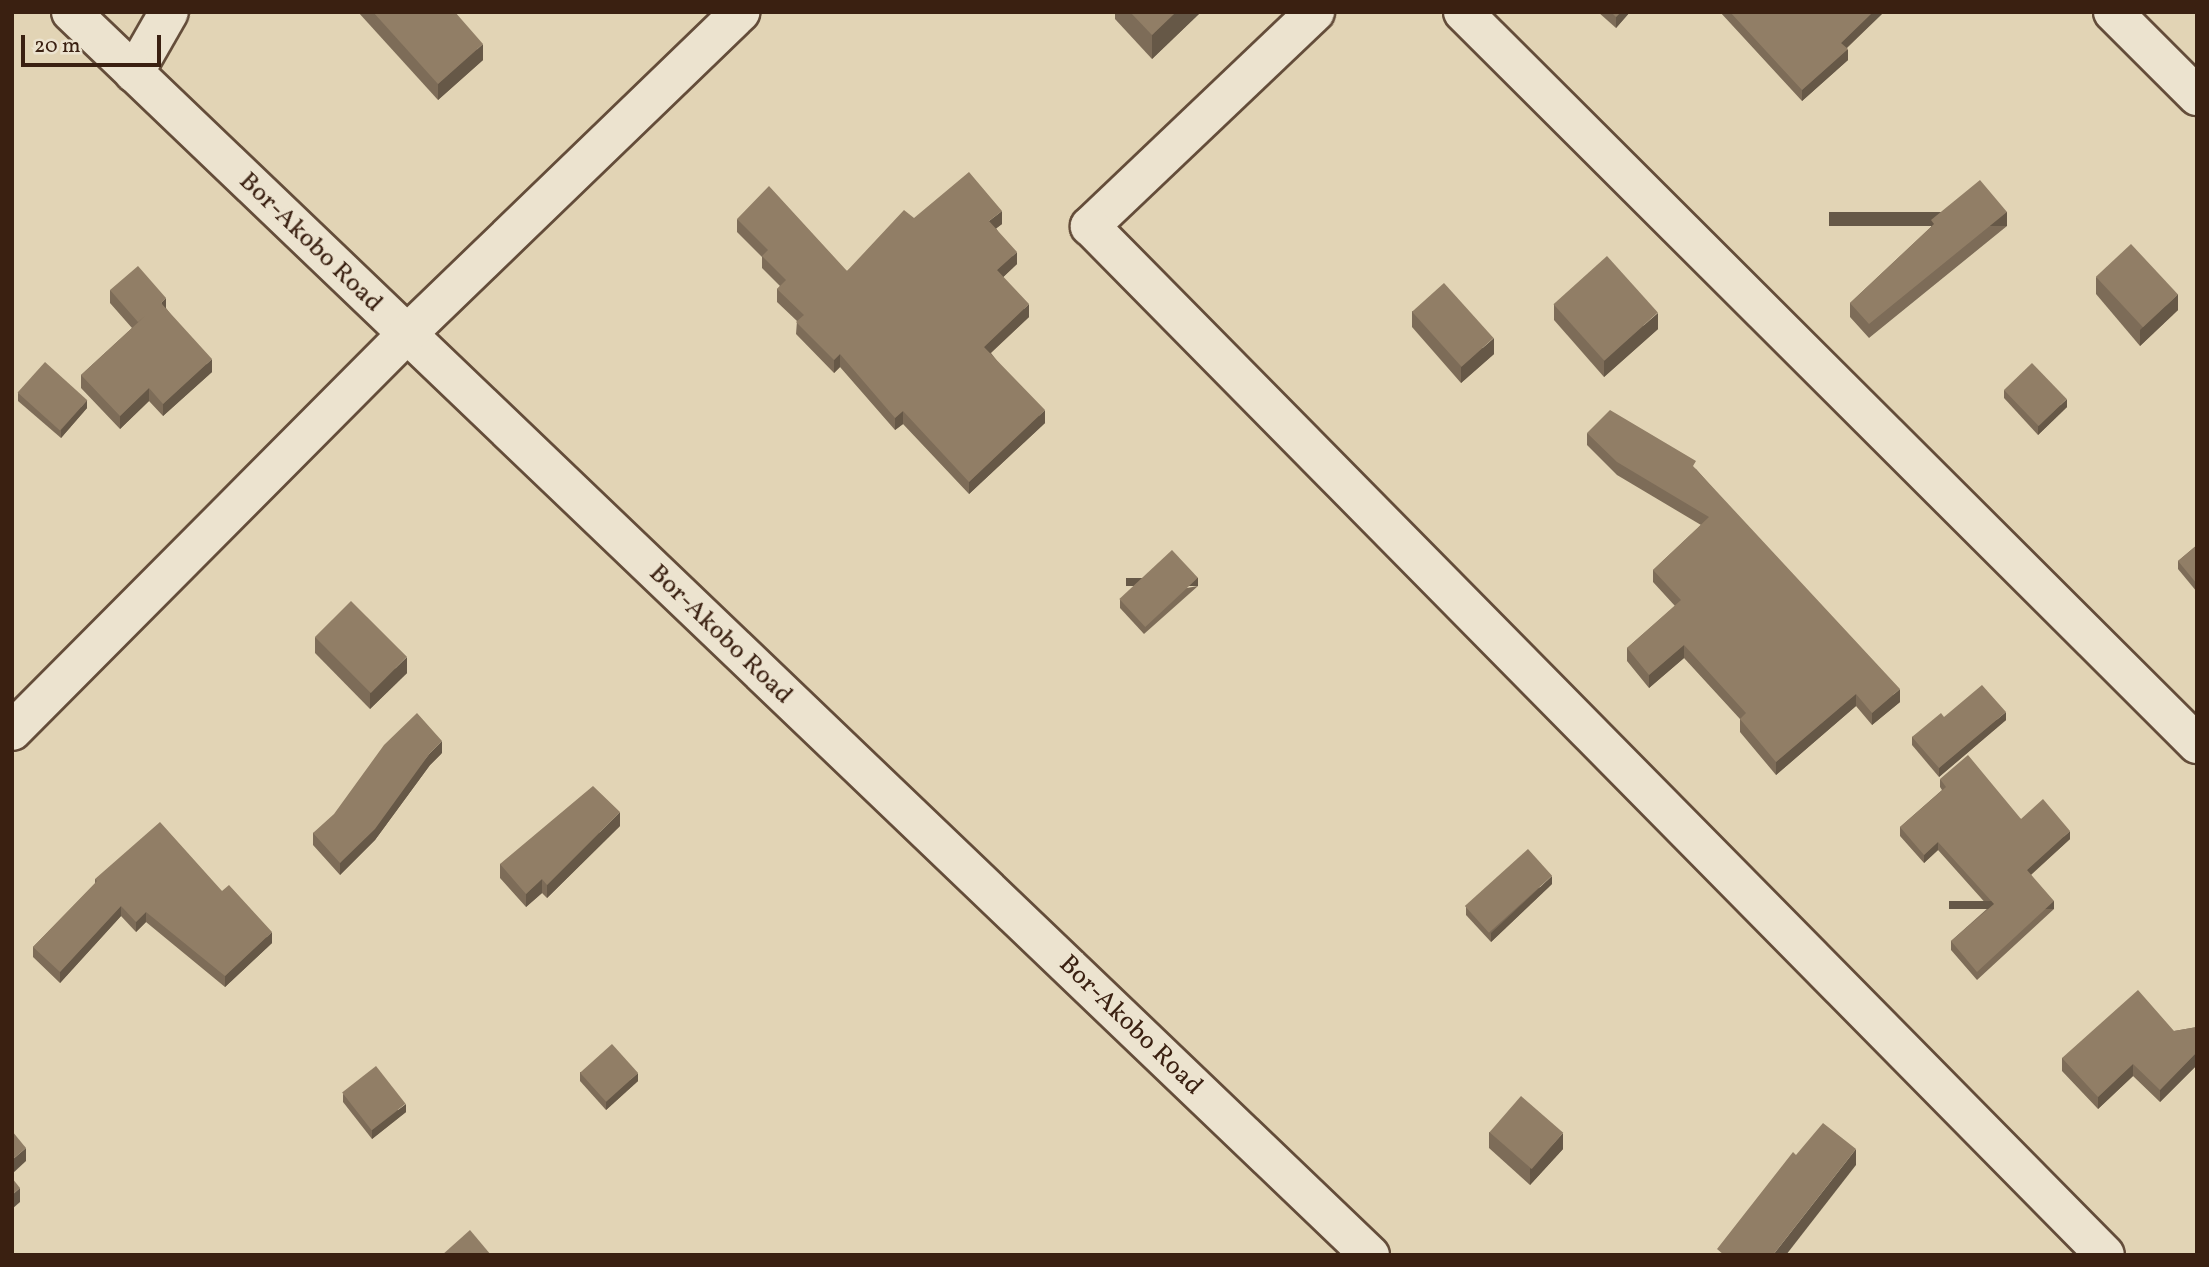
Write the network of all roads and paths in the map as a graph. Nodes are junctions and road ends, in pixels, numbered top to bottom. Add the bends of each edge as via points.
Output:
1 (71, 12) edge
2 (169, 12) edge
3 (741, 12) edge
4 (1315, 12) edge
5 (1463, 12) edge
6 (2113, 12) edge
7 (134, 73) junction
8 (2197, 96) edge
9 (405, 335) junction
10 (12, 731) edge
11 (2197, 744) edge
12 (1370, 1255) edge
13 (2105, 1255) edge

1 - 7 street, Bor-Akobo Road
2 - 7 street
3 - 9 street
4 - 13 street via 1090,226
5 - 11 street
6 - 8 street
7 - 9 street, Bor-Akobo Road
9 - 10 street
9 - 12 street, Bor-Akobo Road

